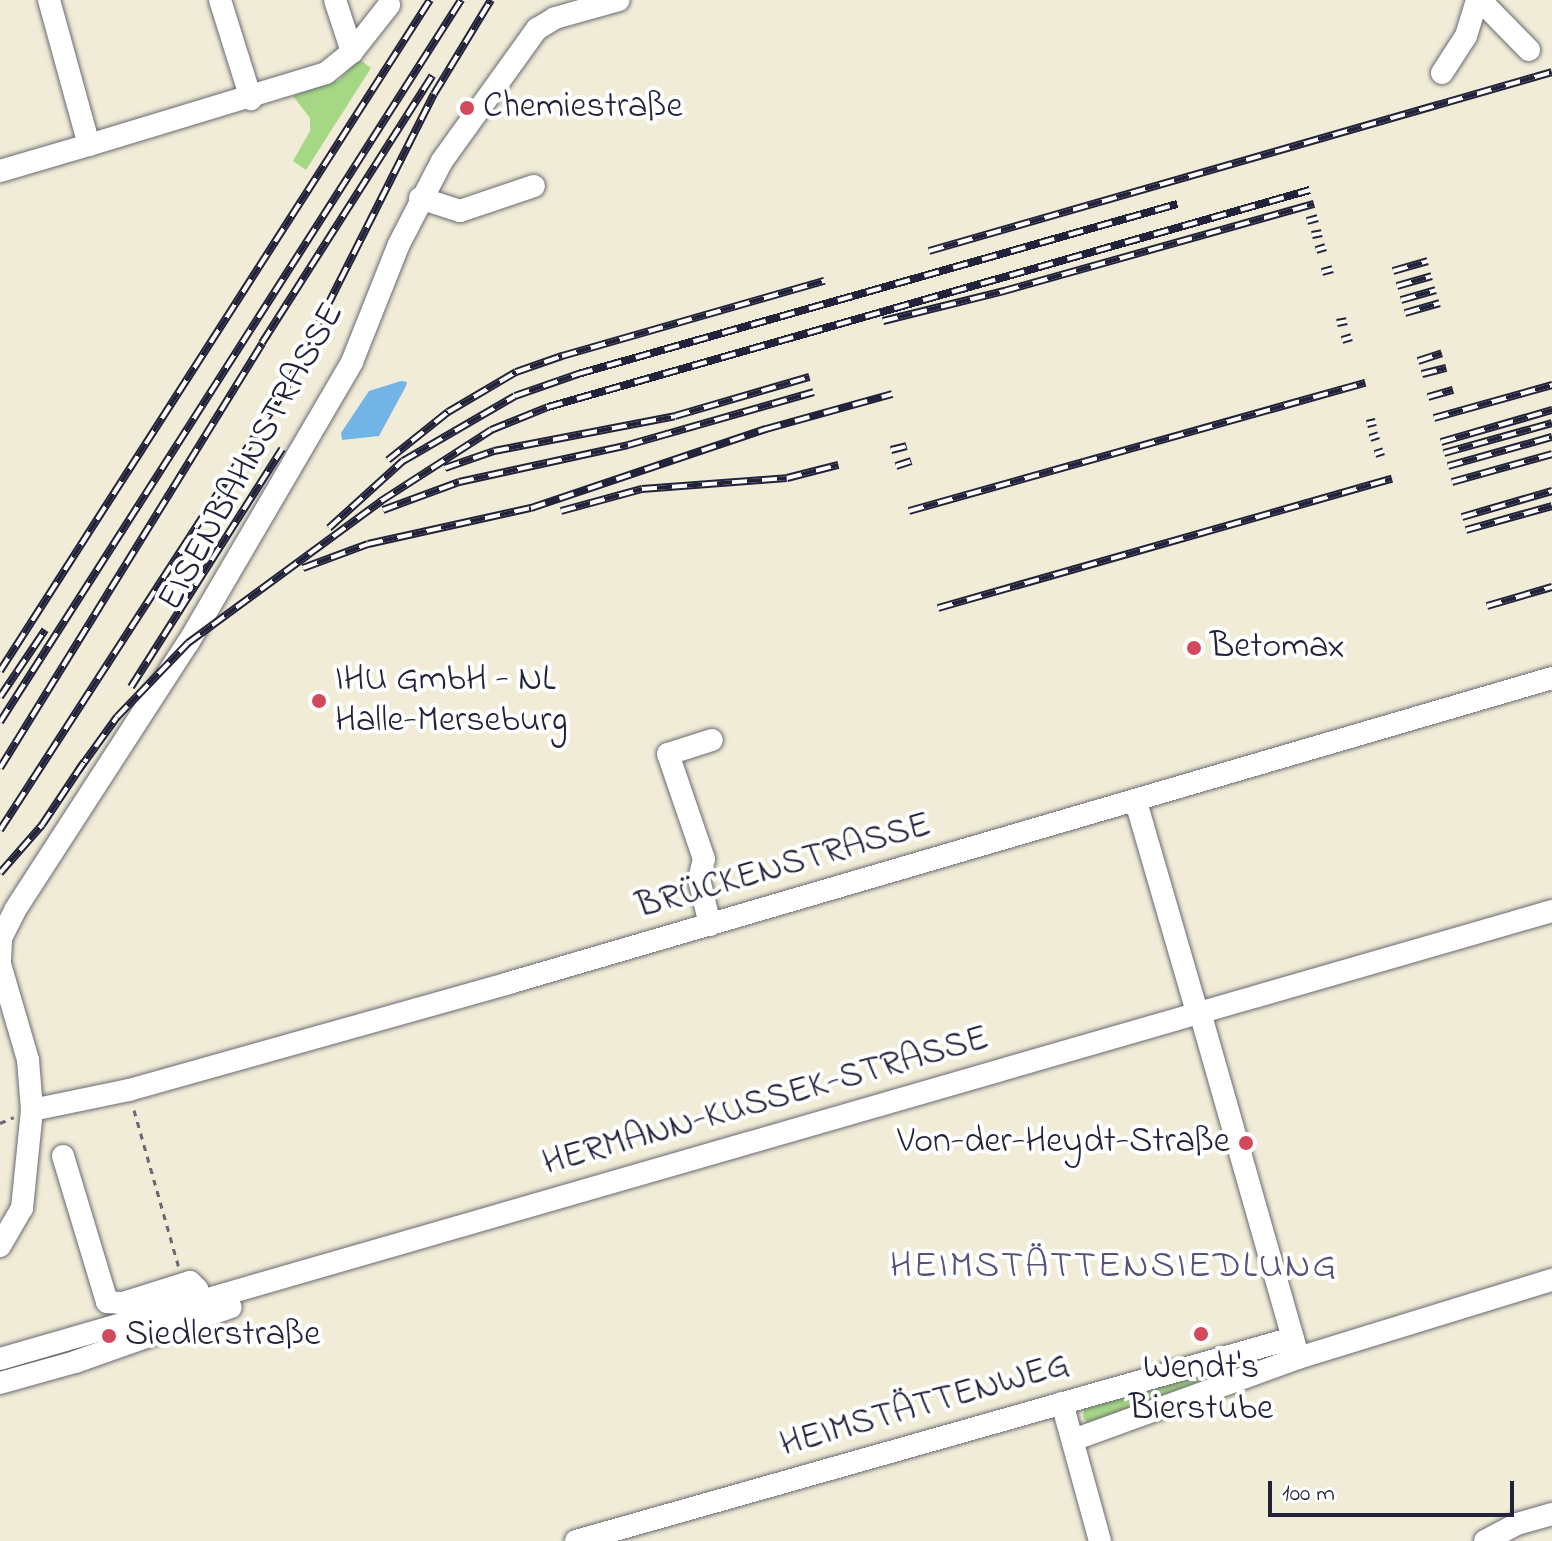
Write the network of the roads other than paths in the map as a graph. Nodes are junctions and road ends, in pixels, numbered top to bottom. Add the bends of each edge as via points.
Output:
1 (49, 0) edge
2 (220, 0) edge
3 (335, 0) edge
4 (619, 0) edge
5 (1479, 0) edge
6 (389, 5) dead end
7 (569, 7) edge
8 (1529, 50) dead end
9 (352, 52) junction
10 (1442, 73) dead end
11 (251, 99) junction
12 (89, 145) junction
13 (0, 171) edge
14 (534, 186) dead end
15 (420, 198) junction
16 (1552, 678) edge
17 (712, 740) dead end
18 (1136, 802) junction
19 (1552, 911) edge
20 (710, 925) junction
21 (0, 962) edge
22 (1198, 1012) junction
23 (9, 1030) edge
24 (32, 1110) junction
25 (63, 1156) dead end
26 (0, 1246) edge
27 (1552, 1280) edge
28 (228, 1294) junction
29 (201, 1301) junction
30 (71, 1339) junction
31 (1296, 1348) junction
32 (0, 1359) edge
33 (75, 1362) junction
34 (0, 1383) edge
35 (1062, 1403) junction
36 (1073, 1440) junction
37 (1552, 1514) edge
38 (576, 1541) edge
39 (1100, 1541) edge
40 (1485, 1541) edge

1 - 12 street
2 - 11 street
3 - 9 street
4 - 7 street
5 - 8 street
5 - 10 street via 1466,36
6 - 9 street
7 - 15 street, EISENBAHNSTRASSE via 529,38
9 - 11 street via 326,73
11 - 12 street
12 - 13 street
14 - 15 street via 460,211
15 - 21 street, EISENBAHNSTRASSE via 352,362 188,643 15,910 1,938
16 - 18 street, BRÜCKENSTRASSE
17 - 20 street via 668,754 704,859 699,879
18 - 20 street, BRÜCKENSTRASSE
18 - 22 street
19 - 22 street, HERMANN-KUSSEK-STRASSE
20 - 24 street, BRÜCKENSTRASSE via 129,1090
21 - 23 street, EISENBAHNSTRASSE
22 - 28 street, HERMANN-KUSSEK-STRASSE
22 - 31 street
23 - 24 street, EISENBAHNSTRASSE via 28,1060
24 - 26 street, EISENBAHNSTRASSE via 22,1208
25 - 29 street via 107,1302 123,1303 183,1283 194,1285
27 - 31 street, HEIMSTÄTTENWEG
28 - 29 street, HERMANN-KUSSEK-STRASSE
28 - 33 street via 232,1307
29 - 30 street, HERMANN-KUSSEK-STRASSE
30 - 32 street, HERMANN-KUSSEK-STRASSE
30 - 33 street
31 - 35 street, HEIMSTÄTTENWEG
31 - 36 street, HEIMSTÄTTENWEG
33 - 34 street
35 - 36 street
35 - 38 street, HEIMSTÄTTENWEG
36 - 39 street
37 - 40 street

